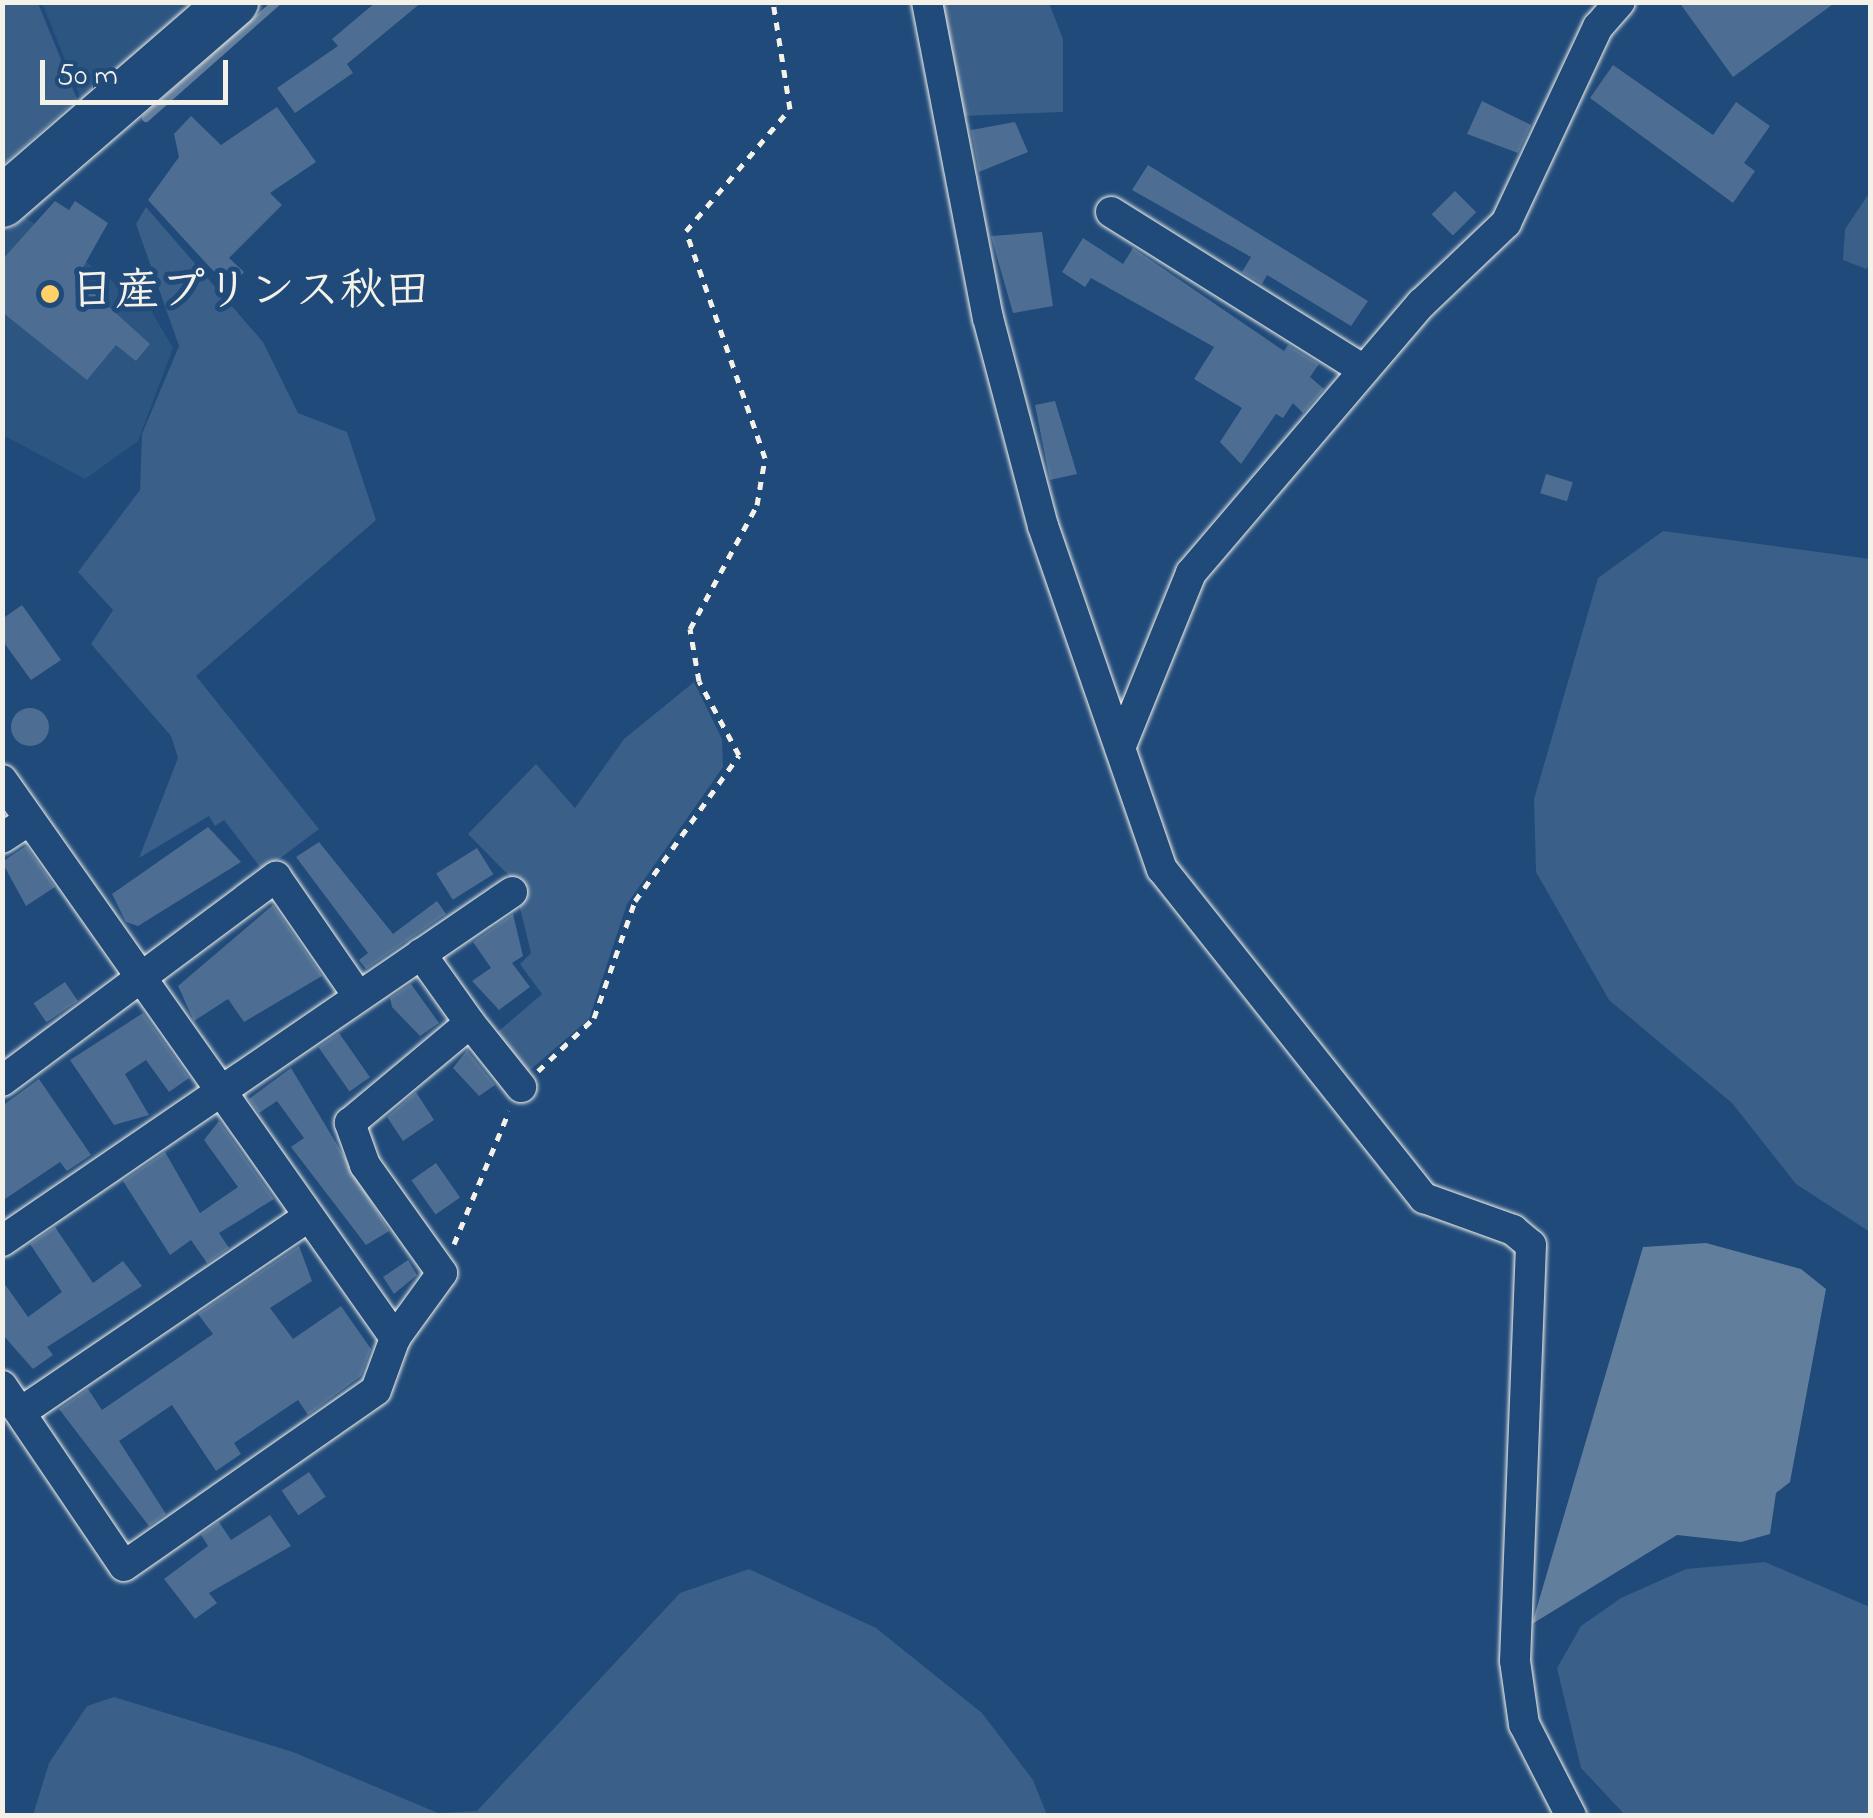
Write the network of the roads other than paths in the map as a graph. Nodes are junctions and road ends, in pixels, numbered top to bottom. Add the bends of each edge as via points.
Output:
1 (233, 2) edge
2 (927, 2) edge
3 (1620, 2) edge
4 (2, 202) edge
5 (1111, 212) dead end
6 (1364, 370) junction
7 (1120, 748) junction
8 (2, 780) edge
9 (30, 820) junction
10 (2, 838) edge
11 (512, 892) dead end
12 (421, 954) junction
13 (141, 982) junction
14 (356, 993) junction
15 (470, 1023) junction
16 (2, 1081) edge
17 (521, 1087) road end
18 (217, 1091) junction
19 (308, 1218) junction
20 (2, 1241) edge
21 (396, 1338) junction
22 (2, 1386) edge
23 (21, 1412) junction
24 (1571, 1816) edge

1 - 4 highway
2 - 7 street via 993,337 1043,526
3 - 6 street via 1598,27 1506,223
5 - 6 street
6 - 7 street via 1191,573
7 - 24 street via 1162,869 1424,1198 1531,1246 1515,1662 1524,1724
8 - 9 street
9 - 10 street
9 - 13 street
11 - 12 street
12 - 14 street
12 - 15 street
13 - 14 street via 276,877
13 - 16 street
13 - 18 street
14 - 18 street
15 - 17 street
15 - 21 street via 350,1123 365,1165 442,1274
18 - 19 street
18 - 20 street
19 - 21 street
19 - 23 street
21 - 23 street via 376,1390 124,1566
22 - 23 street

